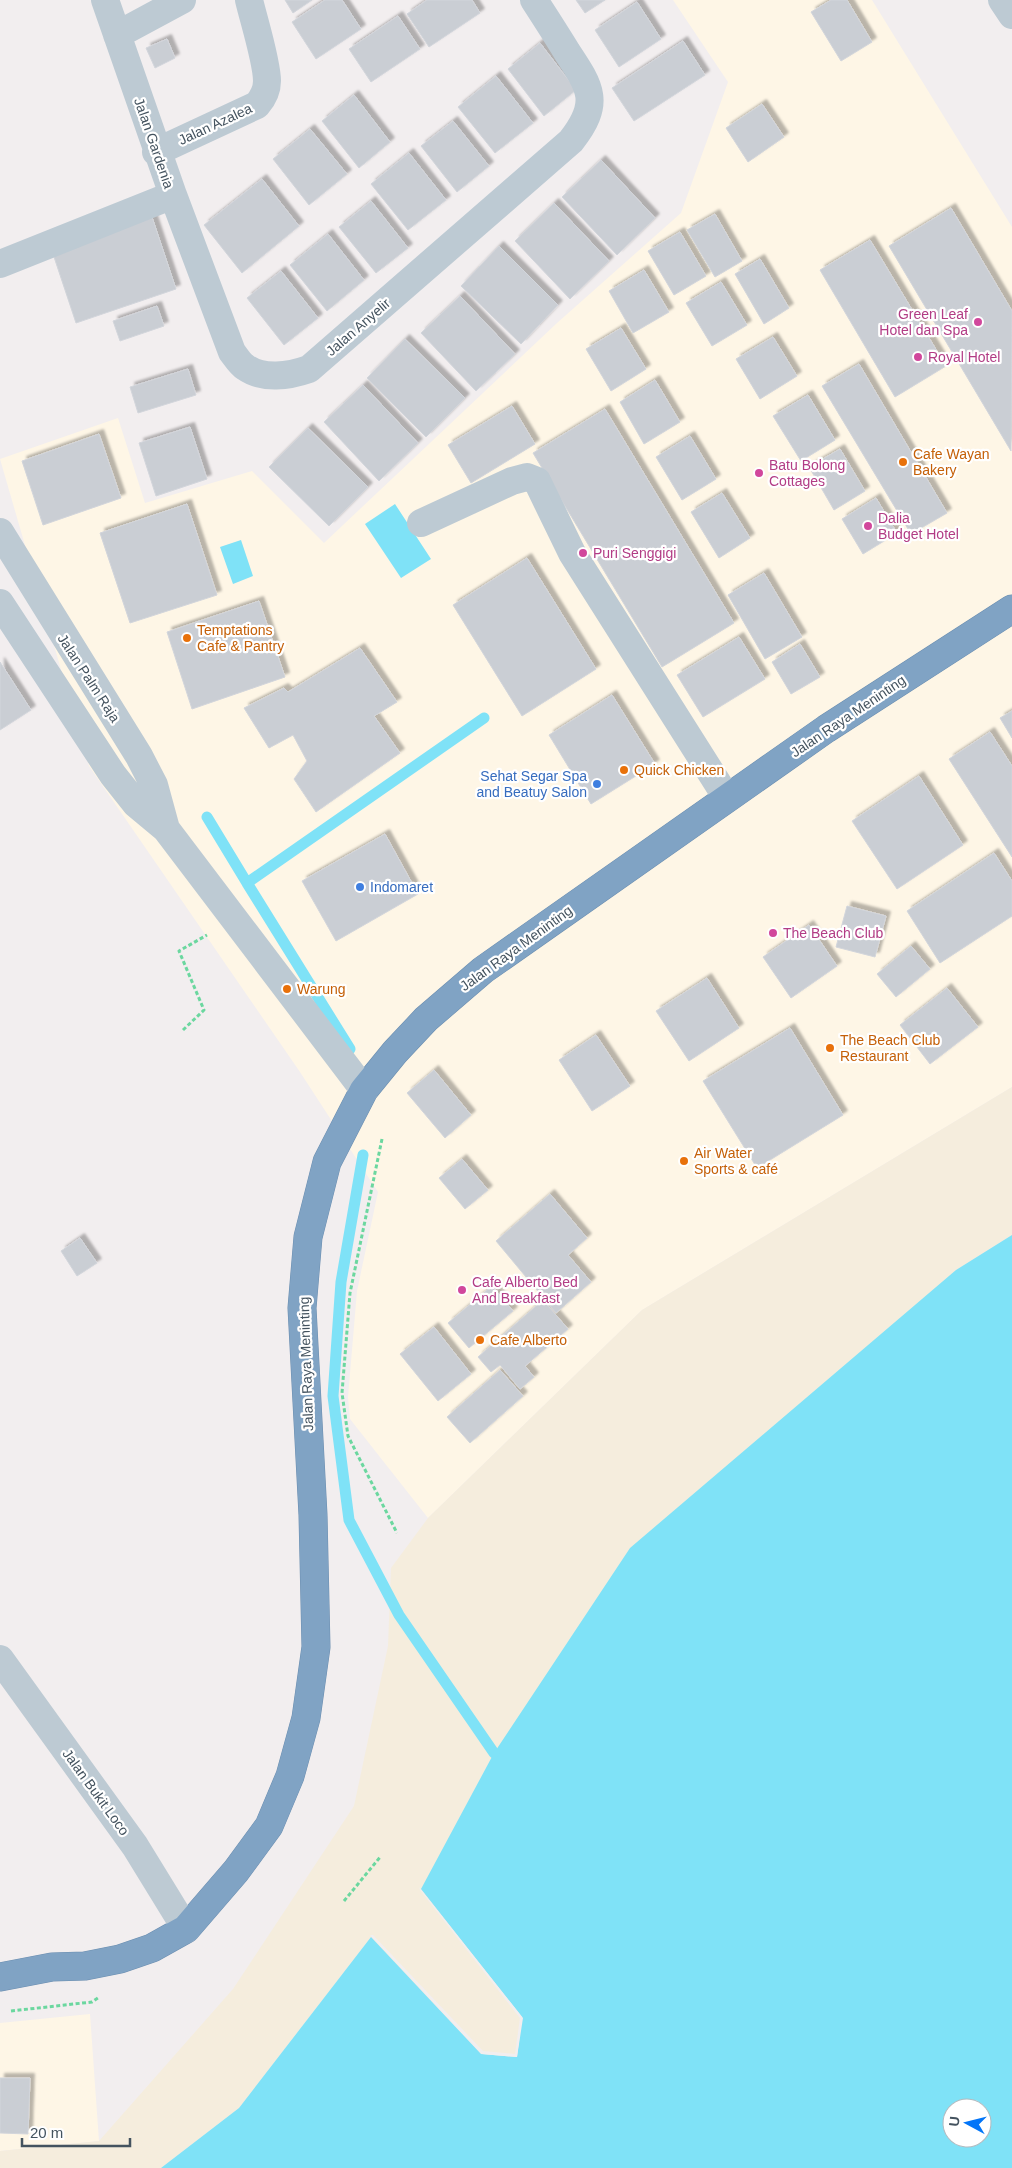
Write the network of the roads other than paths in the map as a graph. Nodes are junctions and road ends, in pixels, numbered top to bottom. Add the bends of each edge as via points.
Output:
1 (105, 0) edge
2 (182, 0) edge
3 (249, 0) edge
4 (534, 0) edge
5 (1002, 0) edge
6 (1012, 14) edge
7 (117, 34) junction
8 (156, 152) junction
9 (172, 195) junction
10 (0, 264) edge
11 (421, 523) dead end
12 (0, 532) edge
13 (0, 603) edge
14 (1012, 609) edge
15 (727, 798) junction
16 (166, 829) junction
17 (364, 1090) junction
18 (0, 1659) edge
19 (186, 1929) junction
20 (0, 1977) edge

1 - 7 street, Jalan Gardenia
2 - 7 street
3 - 8 street, Jalan Azalea via 267,79 265,94 257,106
4 - 9 street, Jalan Anyelir via 587,82 589,110 584,125 571,140 309,369 292,375 260,374 244,367 232,352
5 - 6 street
7 - 8 street, Jalan Gardenia
8 - 9 street, Jalan Gardenia
9 - 10 street, Jalan Gardenia
11 - 15 street via 512,480 527,477 537,481 572,553
12 - 16 street, Jalan Palm Raja via 138,756 154,785
13 - 16 street, Jalan Palm Raja via 113,775 136,804
14 - 15 highway, Jalan Raya Meninting via 826,729
15 - 17 highway, Jalan Raya Meninting via 483,970 426,1018
16 - 17 street, Jalan Palm Raja
17 - 19 highway, Jalan Raya Meninting via 327,1162 308,1237 302,1308 316,1647 306,1718 290,1776 269,1826 236,1871
18 - 19 street, Jalan Bukit Loco via 135,1846
19 - 20 highway, Jalan Raya Meninting via 152,1948 120,1959

